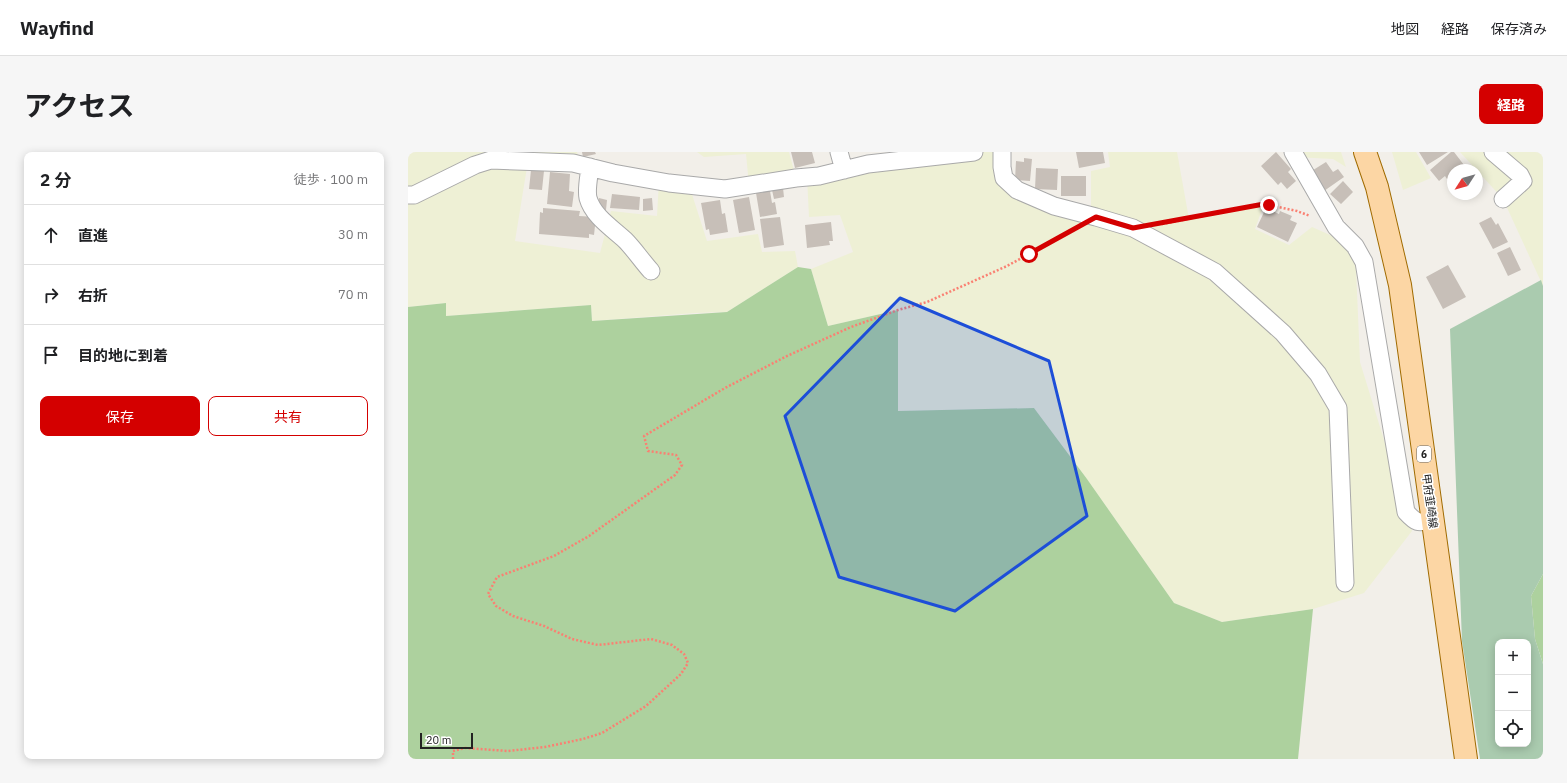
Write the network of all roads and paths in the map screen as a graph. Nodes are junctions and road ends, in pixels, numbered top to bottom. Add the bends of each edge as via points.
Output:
1 (839, 152) edge
2 (974, 152) edge
3 (1002, 152) edge
4 (1293, 152) edge
5 (1365, 152) edge
6 (1493, 152) edge
7 (490, 156) edge
8 (590, 167) junction
9 (844, 170) junction
10 (408, 196) edge
11 (1503, 199) dead end
12 (1096, 217) junction
13 (1336, 227) junction
14 (1133, 228) junction
15 (651, 271) dead end
16 (1433, 520) junction
17 (1345, 583) dead end
18 (453, 759) edge
19 (1466, 759) edge

1 - 9 street
2 - 9 street via 868,164
3 - 12 street via 1004,178 1017,190 1054,206
4 - 13 street
5 - 16 main road, 甲府韮崎線 / 6 via 1377,187 1400,285
6 - 11 street via 1520,175 1523,181
7 - 8 street via 573,163
7 - 10 street
8 - 9 street via 669,183 725,189
8 - 15 street via 587,193 593,209 625,240
12 - 14 street
12 - 18 path via 1018,260 927,302 851,327 787,356 725,388 644,436 648,451 676,455 682,465 675,475 589,536 554,556 497,578 488,594 496,606 513,616 572,639 598,645 651,639 672,645 684,654 688,663 681,674 646,706 602,733 545,747 508,751 465,748 453,750
13 - 14 path via 1297,210 1264,204
13 - 16 street via 1355,246 1364,262 1406,512 1419,523
14 - 17 street via 1215,272 1283,333 1318,374 1338,408
16 - 19 main road, 甲府韮崎線 / 6

